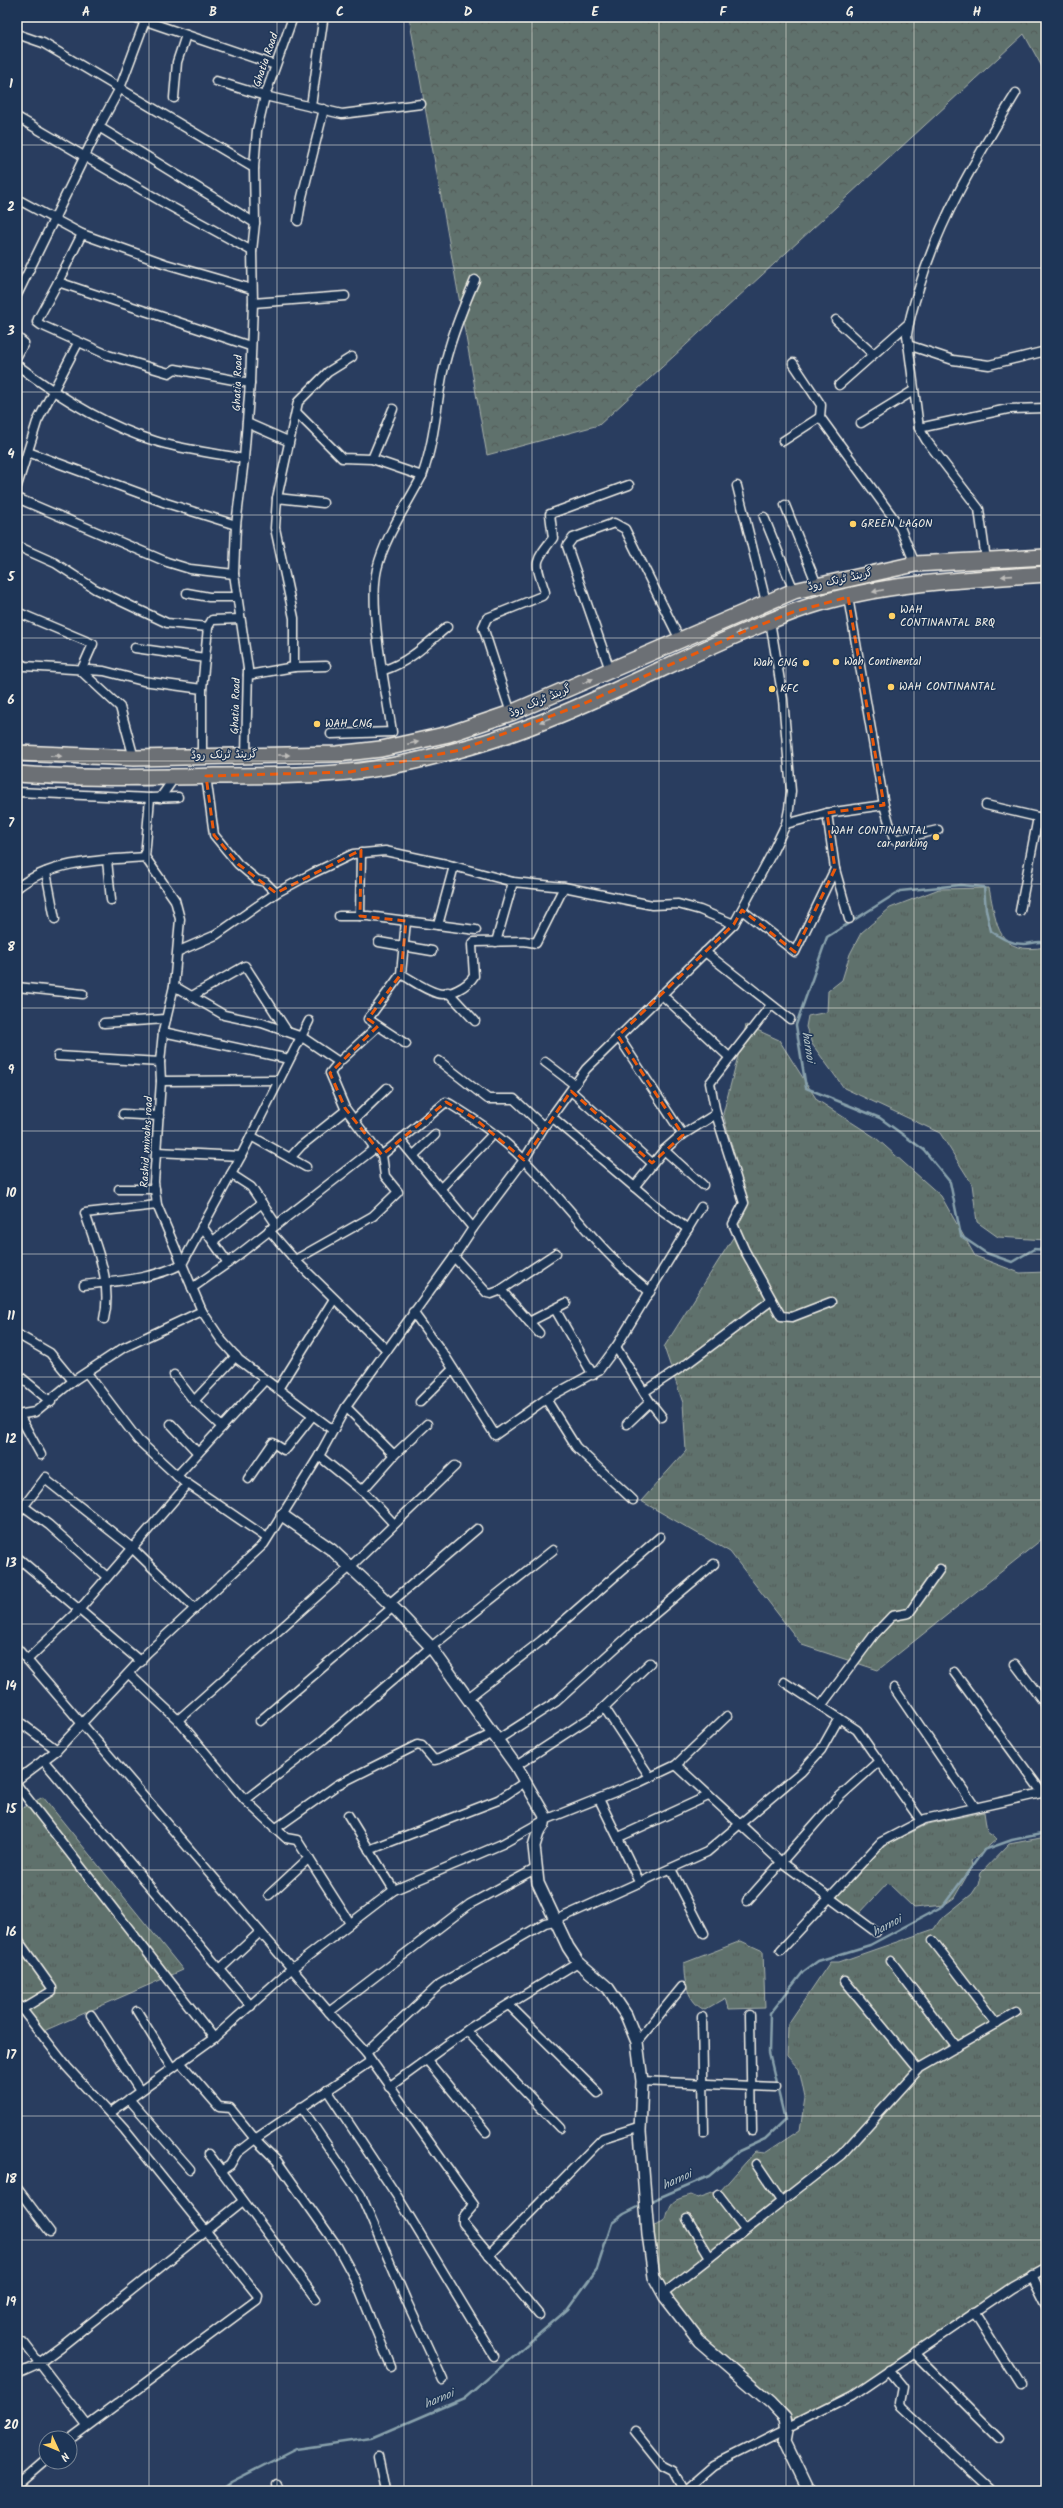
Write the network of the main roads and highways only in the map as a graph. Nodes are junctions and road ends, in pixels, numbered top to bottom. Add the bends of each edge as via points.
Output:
1 (1046, 557) edge
2 (1046, 574) edge
3 (790, 593) junction
4 (793, 612) junction
5 (17, 753) edge
6 (17, 774) edge

1 - 3 highway, گرینڈ ٹرنک روڈ via 915,564
2 -> 4 highway, گرینڈ ٹرنک روڈ via 932,581
3 - 4 highway
5 -> 3 highway, گرینڈ ٹرنک روڈ via 134,758 337,754 381,749 449,734 511,713
4 -> 6 highway, گرینڈ ٹرنک روڈ via 737,634 583,704 505,735 460,750 402,764 350,772 286,776 112,778

